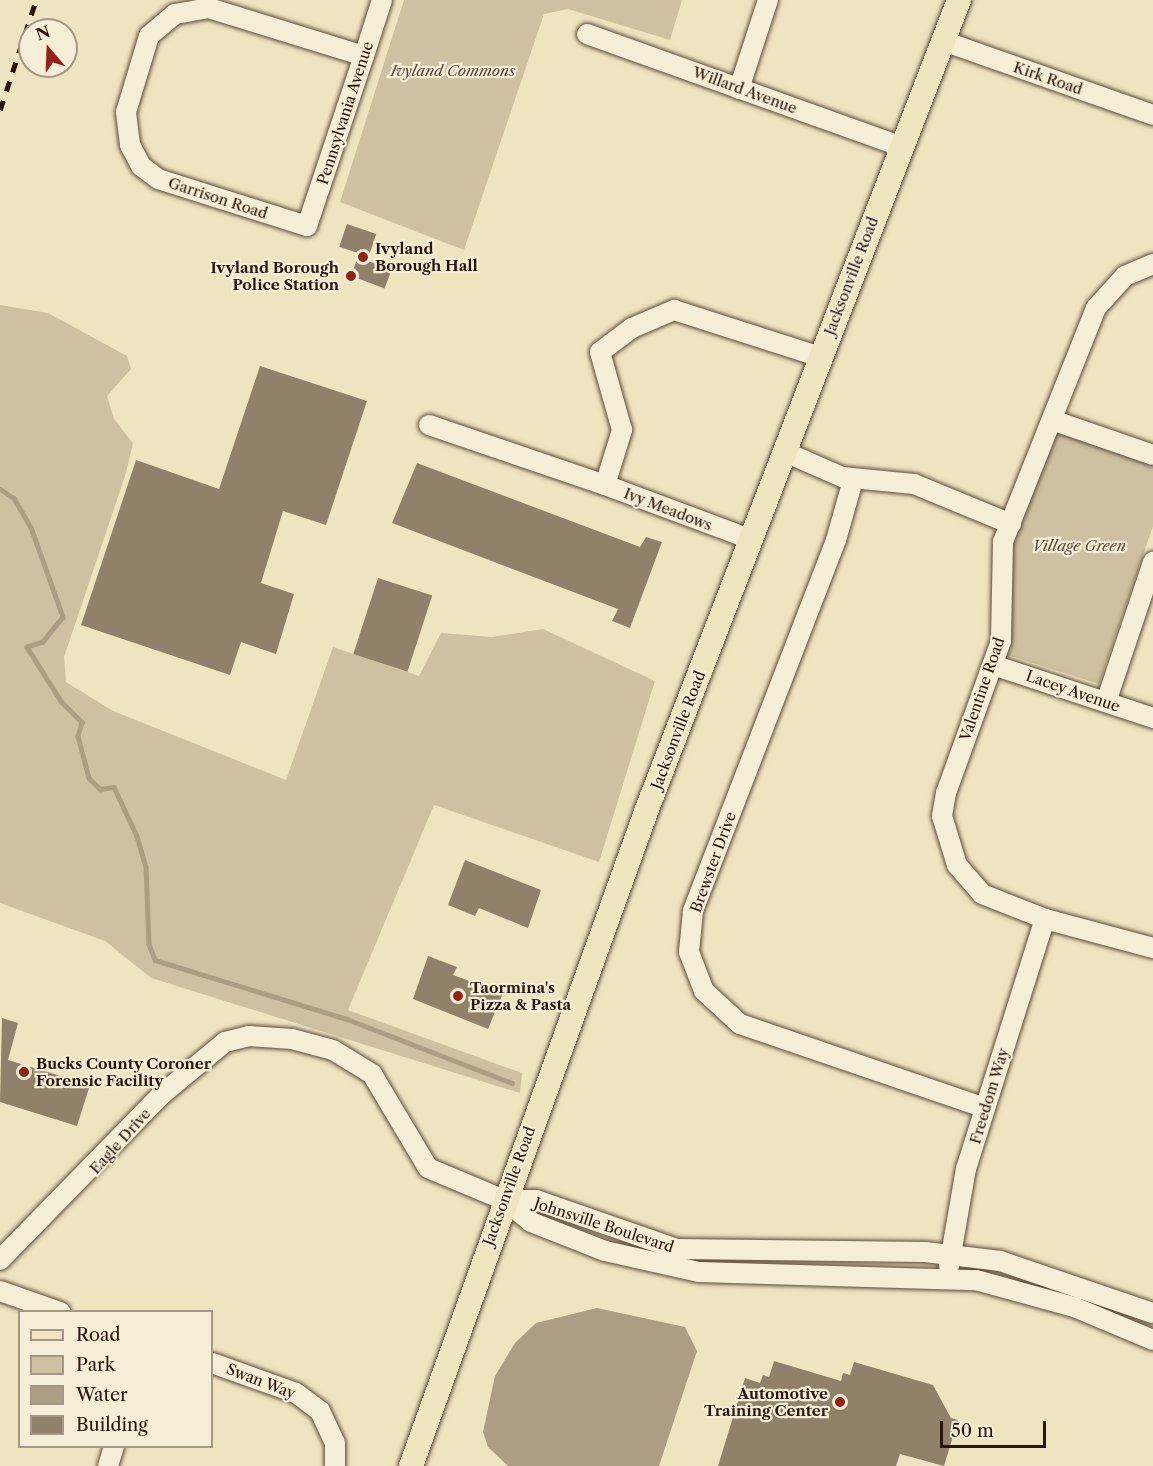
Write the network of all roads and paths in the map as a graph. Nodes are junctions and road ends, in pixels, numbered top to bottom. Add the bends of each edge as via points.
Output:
1 (382, 0) edge
2 (768, 0) edge
3 (959, 0) edge
4 (587, 34) dead end
5 (943, 42) junction
6 (364, 56) junction
7 (740, 88) junction
8 (1153, 115) edge
9 (902, 147) junction
10 (307, 226) joint
11 (1153, 264) edge
12 (820, 357) junction
13 (1052, 420) junction
14 (429, 425) dead end
15 (785, 452) junction
16 (1153, 454) edge
17 (853, 480) junction
18 (605, 485) junction
19 (1011, 524) junction
20 (750, 539) junction
21 (1153, 562) edge
22 (993, 664) junction
23 (1106, 702) junction
24 (1153, 718) edge
25 (1045, 919) junction
26 (1153, 948) edge
27 (985, 1108) junction
28 (504, 1200) junction
29 (951, 1254) junction
30 (0, 1260) edge
31 (948, 1277) junction
32 (0, 1292) edge
33 (57, 1310) edge
34 (1153, 1313) edge
35 (1153, 1340) edge
36 (213, 1363) edge
37 (113, 1448) edge
38 (108, 1466) edge
39 (334, 1466) edge
40 (411, 1466) edge

1 - 6 street, Pennsylvania Avenue
2 - 7 street
3 - 5 main road, Jacksonville Road
4 - 7 street, Willard Avenue
5 - 8 street, Kirk Road
5 - 9 main road, Jacksonville Road
6 - 10 street, Pennsylvania Avenue
6 - 10 street, Garrison Road via 209,8 174,14 149,36 125,124 141,166 176,185
7 - 9 street, Willard Avenue
9 - 12 main road, Jacksonville Road
11 - 13 street, Valentine Road via 1125,276 1103,295
12 - 15 main road, Jacksonville Road
12 - 18 street, Ivy Meadows via 674,310 632,328 600,352 622,430
13 - 16 street
13 - 19 street, Valentine Road
14 - 18 street
15 - 17 street
15 - 20 main road, Jacksonville Road
17 - 19 street via 914,484
17 - 27 street, Brewster Drive via 836,540 693,912 689,952 704,991 740,1024
18 - 20 street, Ivy Meadows
19 - 22 street, Valentine Road via 1003,542 1001,641
20 - 28 main road, Jacksonville Road
21 - 23 street
22 - 23 street, Lacey Avenue
22 - 25 street, Valentine Road via 946,793 945,835 972,886 993,900
23 - 24 street, Lacey Avenue
25 - 26 street, Valentine Road
25 - 27 street, Freedom Way
27 - 29 street, Freedom Way via 966,1169
28 - 29 street, Johnsville Boulevard via 536,1200 677,1249
28 - 30 street, Eagle Drive via 428,1168 372,1074 333,1050 249,1036 225,1042 161,1095
28 - 31 street, Johnsville Boulevard via 531,1222 652,1264 731,1275
28 - 40 main road, Jacksonville Road
29 - 31 street, Freedom Way
29 - 34 street, Johnsville Boulevard via 1027,1268
31 - 35 street, Johnsville Boulevard via 1022,1291
32 - 33 street
36 - 39 street, Swan Way via 296,1393 320,1411 335,1443
37 - 38 street

